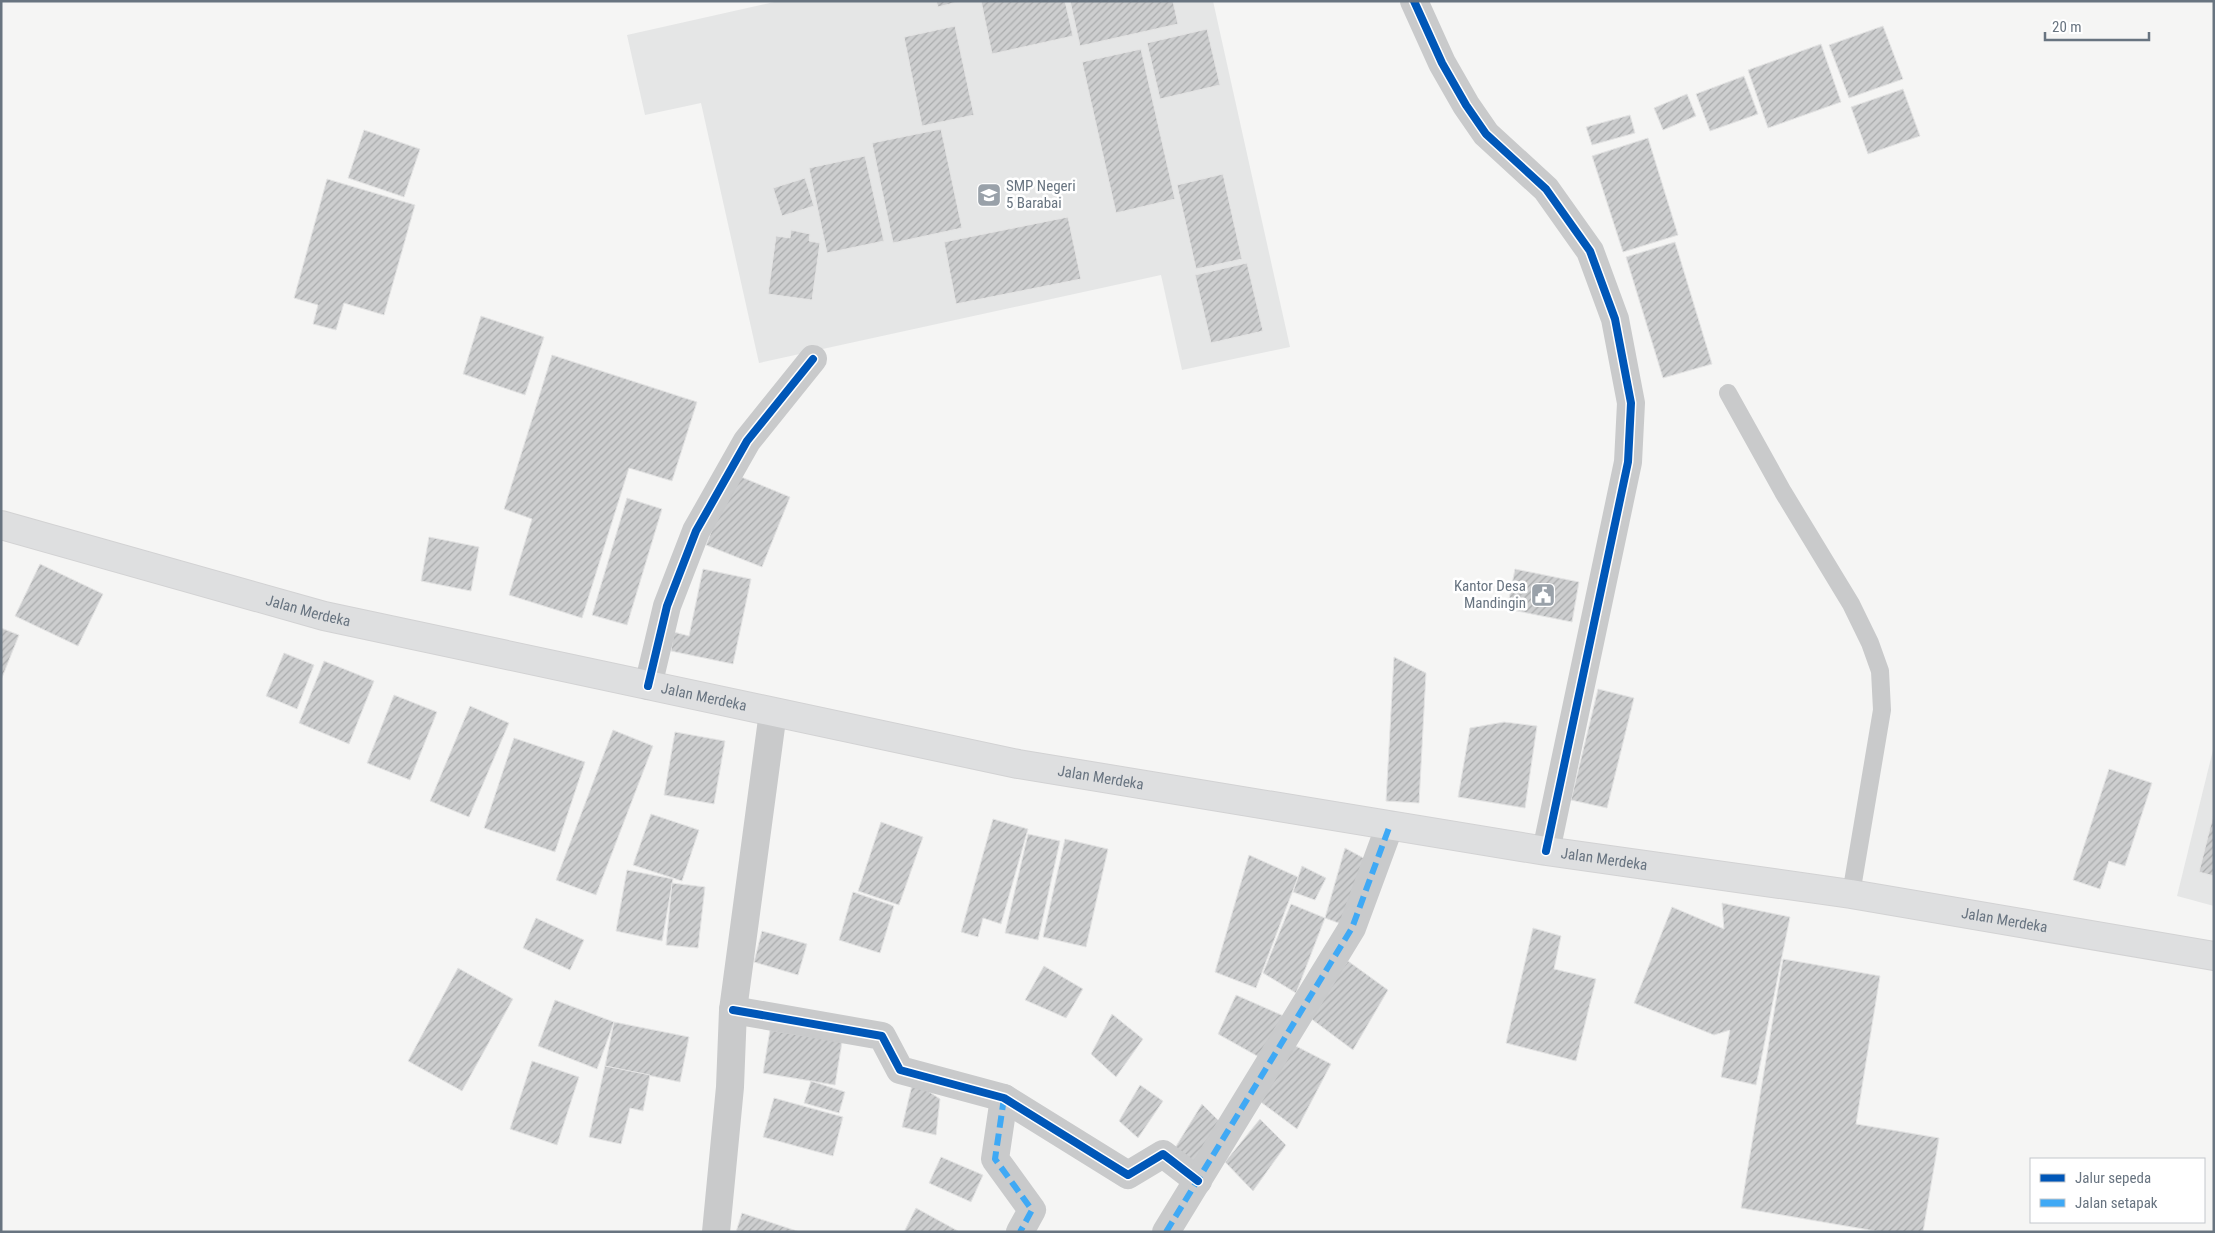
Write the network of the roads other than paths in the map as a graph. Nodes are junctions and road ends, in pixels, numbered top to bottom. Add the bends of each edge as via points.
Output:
1 (1414, 1) edge
2 (813, 359) dead end
3 (1728, 393) dead end
4 (1, 525) edge
5 (648, 686) junction
6 (773, 712) junction
7 (1390, 826) junction
8 (1546, 851) junction
9 (1850, 894) junction
10 (2214, 956) edge
11 (733, 1010) junction
12 (1004, 1098) junction
13 (1198, 1181) junction
14 (716, 1232) edge
15 (1020, 1232) edge
16 (1166, 1232) edge

1 - 8 street via 1442,63 1486,134 1546,189 1590,251 1615,319 1631,403 1628,462
2 - 5 street via 747,441 696,531 667,606
3 - 9 lane via 1851,604 1880,671 1882,710
4 - 5 main road, Jalan Merdeka via 324,616
5 - 6 main road, Jalan Merdeka
6 - 7 main road, Jalan Merdeka via 1018,764
6 - 11 street
7 - 8 main road, Jalan Merdeka
7 - 13 street via 1352,928
8 - 9 main road, Jalan Merdeka
9 - 10 main road, Jalan Merdeka
11 - 12 street via 882,1036 900,1070
11 - 14 street via 730,1087
12 - 13 street via 1128,1174 1163,1154
12 - 15 street via 995,1159 1032,1210
13 - 16 street

